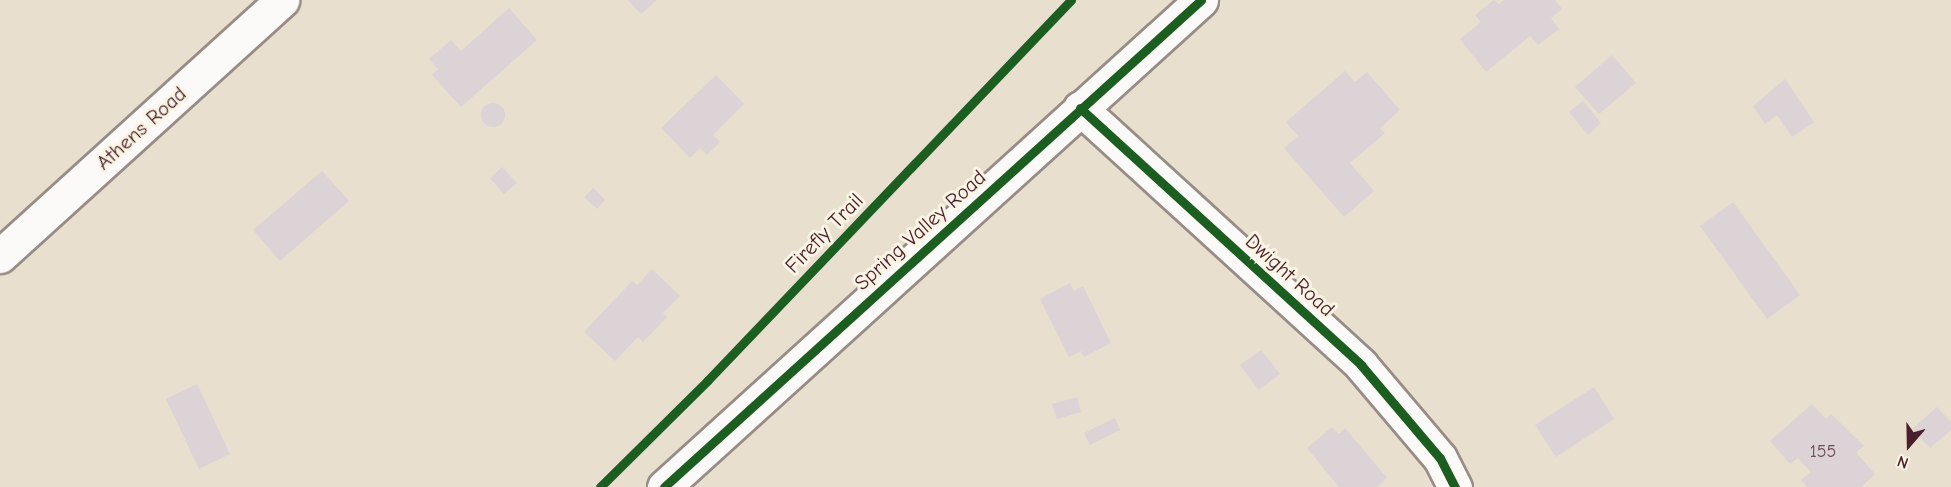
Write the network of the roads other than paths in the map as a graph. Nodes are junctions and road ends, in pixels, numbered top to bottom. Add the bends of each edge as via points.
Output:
1 (282, 0) edge
2 (1201, 0) edge
3 (1080, 108) junction
4 (0, 256) edge
5 (664, 487) edge
6 (1455, 487) edge

1 - 4 street, Athens Road
2 - 3 street, Spring Valley Road
3 - 5 street, Spring Valley Road
3 - 6 street, Dwight Road via 1361,365 1440,458

